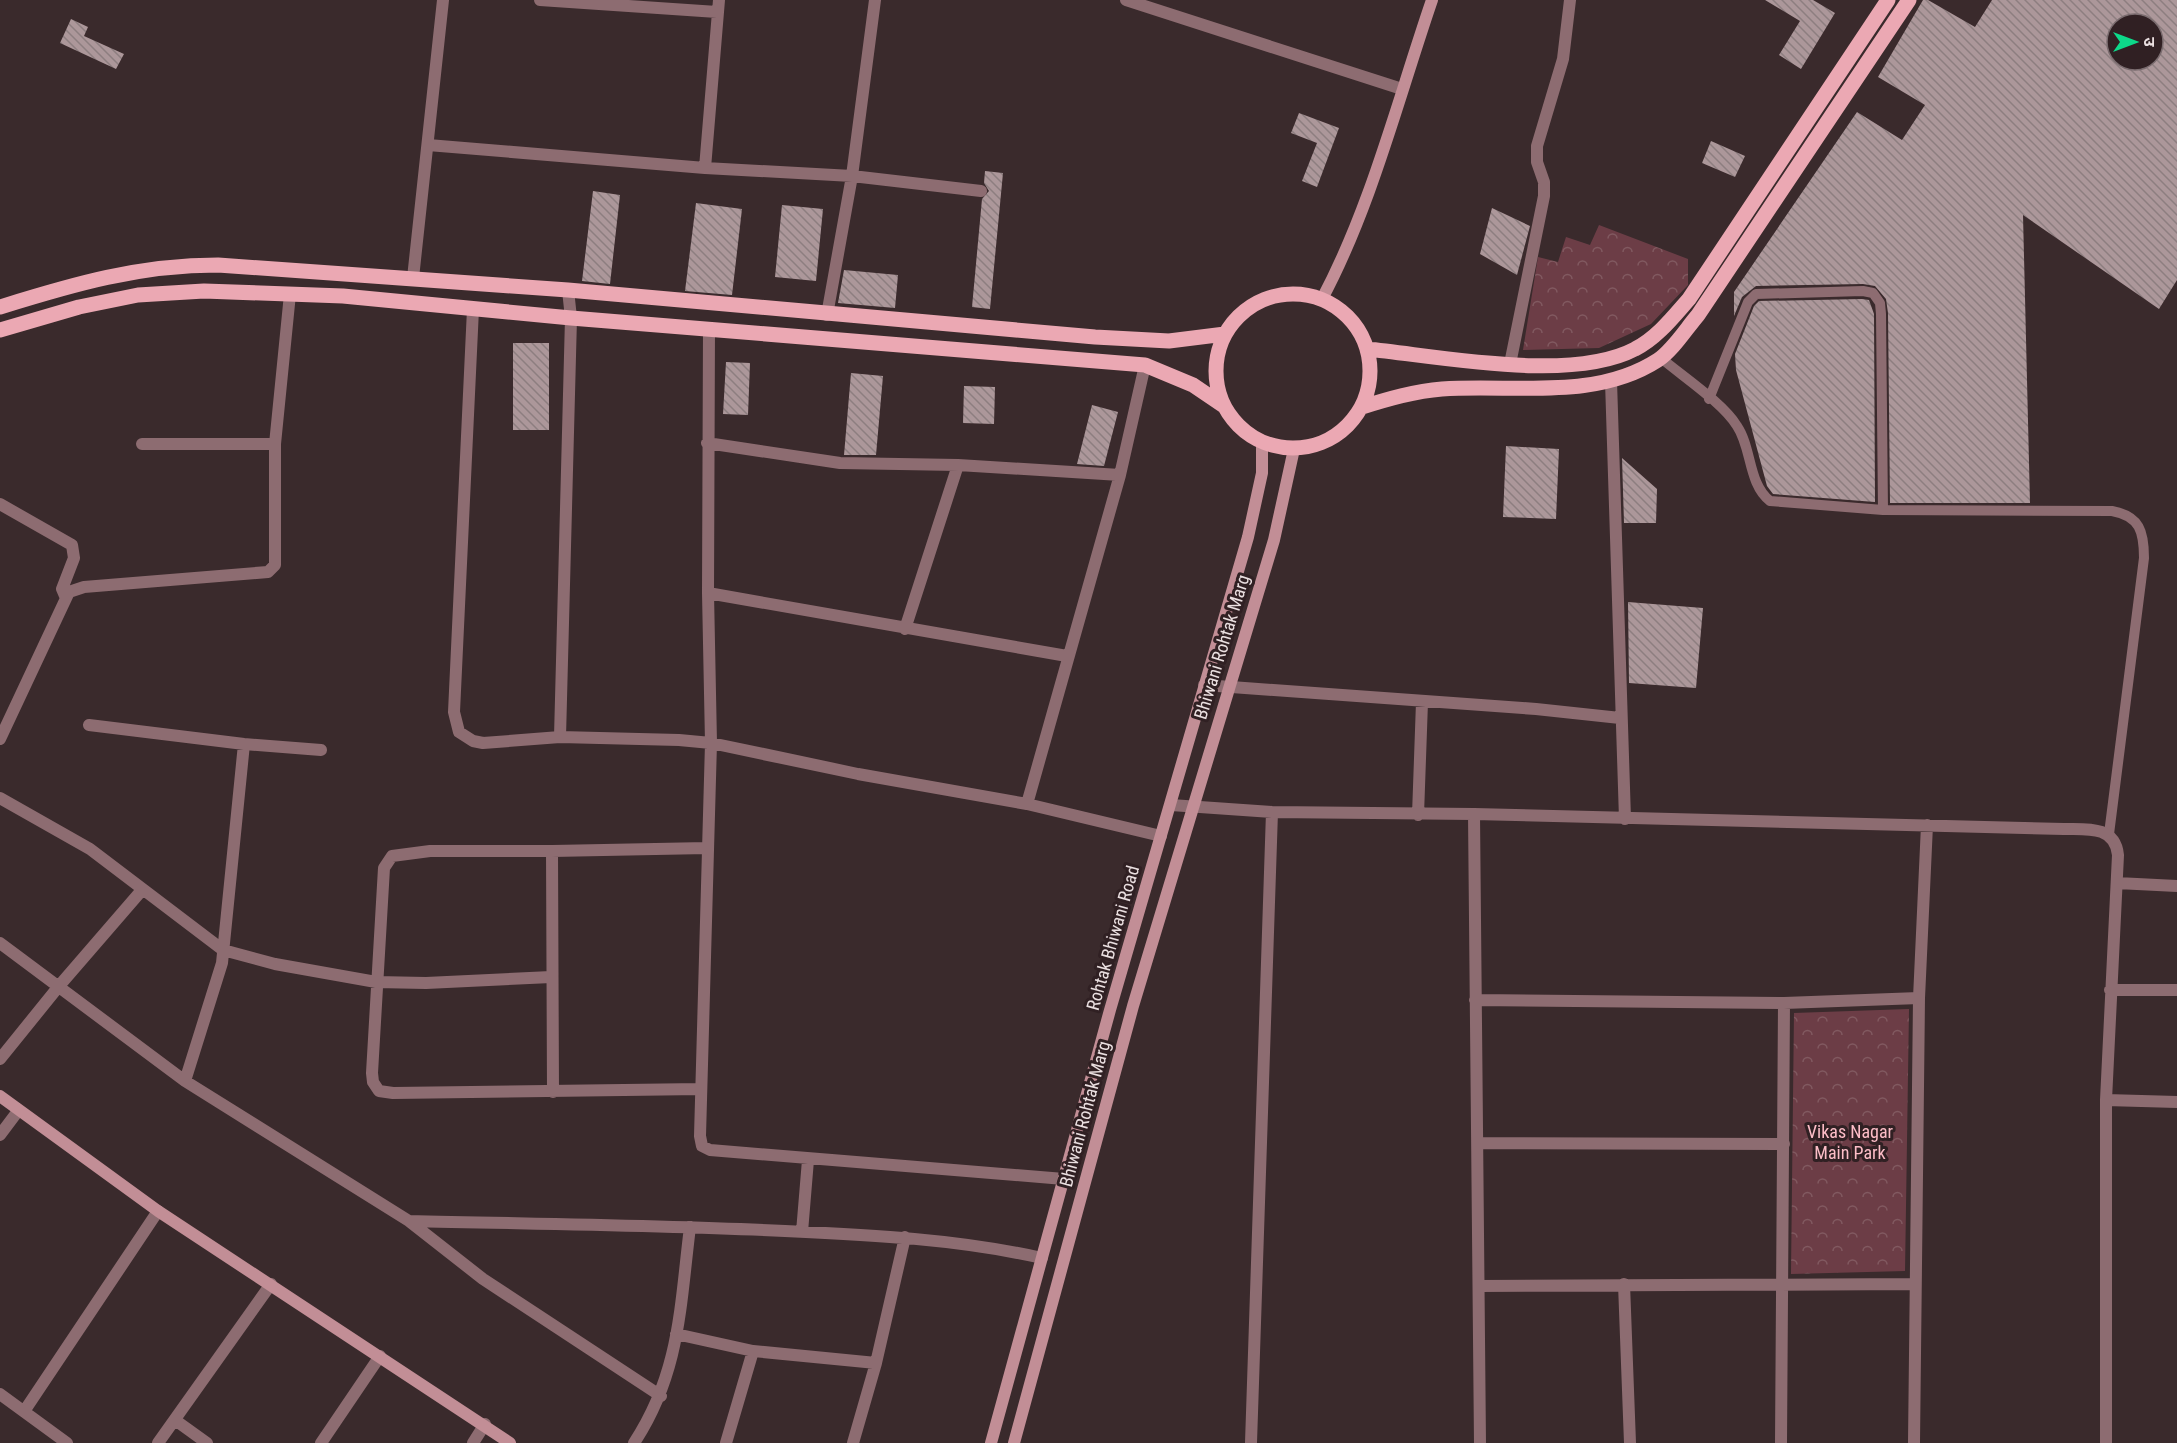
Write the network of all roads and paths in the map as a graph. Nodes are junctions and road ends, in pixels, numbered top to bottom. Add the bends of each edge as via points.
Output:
1 (443, 0) edge
2 (540, 0) edge
3 (875, 0) edge
4 (1126, 0) edge
5 (1432, 0) edge
6 (1570, 0) edge
7 (1888, 0) edge
8 (1909, 0) edge
9 (578, 2) edge
10 (718, 6) edge
11 (1402, 88) junction
12 (428, 145) junction
13 (705, 168) junction
14 (852, 176) junction
15 (981, 190) dead end
16 (414, 278) junction
17 (568, 290) junction
18 (290, 294) junction
19 (1322, 299) junction
20 (0, 307) edge
21 (473, 309) junction
22 (827, 315) junction
23 (571, 318) junction
24 (709, 328) junction
25 (0, 330) edge
26 (1225, 334) junction
27 (1367, 349) junction
28 (1661, 358) junction
29 (1510, 364) junction
30 (1145, 365) junction
31 (1611, 381) junction
32 (1709, 399) junction
33 (1224, 406) junction
34 (1362, 407) junction
35 (1262, 442) junction
36 (707, 443) junction
37 (142, 444) dead end
38 (275, 444) junction
39 (1294, 449) junction
40 (958, 465) junction
41 (1120, 475) junction
42 (0, 504) edge
43 (1883, 510) junction
44 (708, 593) junction
45 (65, 596) junction
46 (905, 629) junction
47 (1067, 656) junction
48 (1204, 685) junction
49 (1228, 687) junction
50 (1422, 702) junction
51 (1620, 718) junction
52 (89, 725) dead end
53 (560, 737) junction
54 (0, 740) edge
55 (711, 743) junction
56 (244, 744) junction
57 (321, 750) dead end
58 (0, 798) edge
59 (1027, 804) junction
60 (1171, 805) junction
61 (1193, 807) junction
62 (1272, 812) junction
63 (1474, 814) junction
64 (1418, 815) junction
65 (1625, 819) junction
66 (1927, 825) junction
67 (2109, 834) junction
68 (1161, 836) junction
69 (707, 848) junction
70 (552, 851) junction
71 (2117, 883) junction
72 (2177, 886) edge
73 (141, 890) junction
74 (0, 943) edge
75 (223, 950) junction
76 (551, 977) junction
77 (376, 982) junction
78 (58, 986) junction
79 (2110, 990) junction
80 (2177, 990) edge
81 (1918, 998) junction
82 (1475, 1000) junction
83 (1784, 1003) junction
84 (0, 1059) edge
85 (185, 1081) junction
86 (701, 1089) junction
87 (553, 1092) junction
88 (0, 1096) edge
89 (2106, 1100) junction
90 (2177, 1102) edge
91 (18, 1111) junction
92 (0, 1135) edge
93 (1478, 1143) junction
94 (1784, 1144) junction
95 (808, 1160) junction
96 (1064, 1179) junction
97 (158, 1211) junction
98 (409, 1221) junction
99 (690, 1227) junction
100 (802, 1232) junction
101 (905, 1237) junction
102 (1042, 1258) junction
103 (271, 1284) junction
104 (1624, 1284) junction
105 (1782, 1284) junction
106 (1915, 1284) junction
107 (1479, 1286) junction
108 (676, 1334) junction
109 (753, 1351) junction
110 (380, 1356) junction
111 (876, 1363) junction
112 (0, 1394) edge
113 (661, 1396) junction
114 (25, 1410) junction
115 (175, 1420) junction
116 (485, 1424) junction
117 (67, 1443) edge
118 (158, 1443) edge
119 (207, 1443) edge
120 (321, 1443) edge
121 (473, 1443) edge
122 (510, 1443) edge
123 (634, 1443) edge
124 (726, 1443) edge
125 (853, 1443) edge
126 (991, 1443) edge
127 (1014, 1443) edge
128 (1251, 1443) edge
129 (1480, 1443) edge
130 (1630, 1443) edge
131 (1781, 1443) edge
132 (1914, 1443) edge
133 (2106, 1443) edge

1 - 12 street
2 - 9 street
3 - 14 street
4 - 11 street
5 - 11 main road
6 - 29 street via 1563,59 1537,146 1544,196
7 - 29 main road via 1689,299 1669,322 1636,349 1602,361
8 - 28 main road via 1698,315
9 - 10 street
10 - 13 street
11 - 19 main road via 1358,220
12 - 13 street
12 - 16 street
13 - 14 street
14 - 15 street
14 - 22 street
16 - 17 main road
16 - 20 main road via 176,265 73,284
17 - 22 main road
17 - 23 street
18 - 21 main road
18 - 25 main road via 204,291 138,295
18 - 38 street
19 - 26 main road via 1300,294 1277,295 1238,316
19 - 27 main road via 1349,319
21 - 23 main road
21 - 53 street via 456,726 464,736 483,742
22 - 26 main road via 1169,341
23 - 24 main road
23 - 53 street
24 - 30 main road
24 - 36 street
26 - 33 main road via 1216,358 1216,382
27 - 29 main road
27 - 34 main road via 1370,369
28 - 31 main road
28 - 32 lane
30 - 33 main road via 1193,385
30 - 41 street
31 - 34 main road via 1549,388 1442,389 1406,394
31 - 51 street
32 - 43 lane via 1738,426 1758,488 1770,501
32 - 43 lane via 1748,302 1756,294 1873,293 1881,314
33 - 35 main road via 1236,424
34 - 39 main road via 1334,437
35 - 39 main road
35 - 48 main road, Rohtak Bhiwani Road via 1258,499
36 - 40 street via 840,463
36 - 44 street
37 - 38 street
38 - 45 street via 277,558 272,570 78,588
39 - 49 main road, Bhiwani Rohtak Marg via 1274,540
40 - 41 street
40 - 46 street
41 - 47 street
42 - 45 street via 72,545 75,553 62,589
43 - 67 lane via 2112,511 2130,516 2139,524 2144,558
44 - 46 street
44 - 55 street
45 - 54 street
46 - 47 street
47 - 59 street
48 - 49 street
48 - 60 main road, Rohtak Bhiwani Road
49 - 50 street
49 - 61 main road, Bhiwani Rohtak Marg
50 - 51 street
50 - 64 street
51 - 65 street
52 - 56 street
53 - 55 street
55 - 59 street
55 - 69 street
56 - 57 street
56 - 75 street
58 - 73 street via 90,849
59 - 68 street
60 - 61 street
60 - 68 main road, Rohtak Bhiwani Road
61 - 62 street
61 - 127 main road, Bhiwani Rohtak Marg via 1133,1006
62 - 64 street
62 - 128 street
63 - 64 street
63 - 65 street
63 - 82 street
65 - 66 street
66 - 67 street via 2089,829
66 - 81 street
67 - 71 street via 2117,847
68 - 96 main road, Rohtak Bhiwani Road
69 - 70 street
69 - 86 street
70 - 76 street
70 - 77 street via 430,851 392,856 384,868
71 - 72 street
71 - 79 street
73 - 75 street
73 - 78 street
74 - 78 street
75 - 77 street via 275,964
75 - 85 street
76 - 77 street
76 - 87 street
77 - 87 street via 372,1073 379,1091
78 - 84 street
78 - 85 street
79 - 80 street
79 - 89 street
81 - 83 street
81 - 106 street
82 - 83 street
82 - 93 street
83 - 94 street
85 - 98 street
86 - 87 street
86 - 95 street via 700,1136 704,1148
88 - 91 main road
89 - 90 street
89 - 133 street
91 - 92 street
91 - 97 main road
93 - 94 street
93 - 107 street
94 - 105 street
95 - 96 street
95 - 100 street
96 - 102 main road, Rohtak Bhiwani Road
97 - 103 main road
97 - 114 street
98 - 99 street
98 - 113 street via 483,1279
99 - 100 street
99 - 108 street
100 - 101 street
101 - 102 street via 966,1243
101 - 111 street
102 - 126 main road, Rohtak Bhiwani Road
103 - 110 main road
103 - 115 street
104 - 105 street
104 - 107 street
104 - 130 street
105 - 106 street
105 - 131 street
106 - 132 street
107 - 129 street
108 - 109 street
108 - 113 street
109 - 111 street
109 - 124 street
110 - 116 main road
110 - 120 street
111 - 125 street
112 - 114 street
113 - 123 street
114 - 117 street
115 - 118 street
115 - 119 street
116 - 121 street
116 - 122 main road

